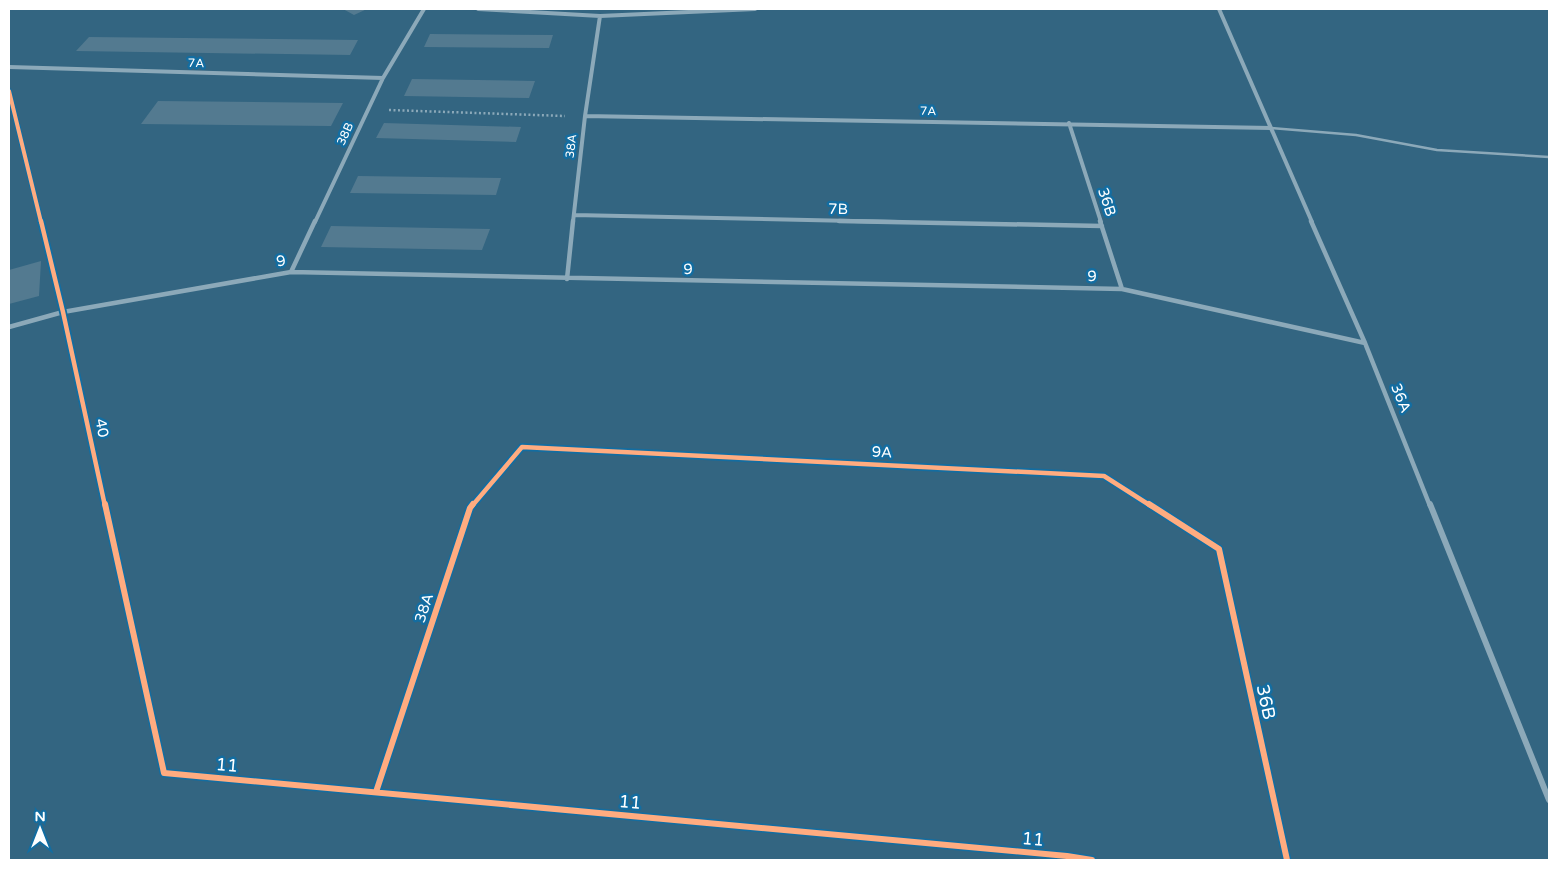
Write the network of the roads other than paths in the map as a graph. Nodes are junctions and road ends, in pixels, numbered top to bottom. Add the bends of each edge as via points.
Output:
1 (424, 9) edge
2 (478, 9) edge
3 (755, 9) edge
4 (1219, 9) edge
5 (600, 16) junction
6 (9, 67) edge
7 (383, 78) junction
8 (9, 91) edge
9 (11, 110) edge
10 (585, 116) junction
11 (1069, 123) junction
12 (1271, 128) junction
13 (1549, 157) edge
14 (574, 215) junction
15 (1102, 226) junction
16 (291, 272) junction
17 (566, 279) junction
18 (1122, 289) junction
19 (64, 312) junction
20 (9, 327) edge
21 (1365, 343) junction
22 (522, 448) joint
23 (1219, 549) joint
24 (164, 773) joint
25 (376, 792) junction
26 (1549, 800) edge
27 (1092, 860) edge
28 (1287, 860) edge

1 - 7 street, 38B
2 - 5 street
3 - 5 street
4 - 12 street, 36A
5 - 10 street, 38A
6 - 7 street, 7A
7 - 16 street, 38B
8 - 9 street, 40
9 - 19 street, 40
10 - 11 street, 7A
10 - 14 street, 38A
11 - 12 street, 7A
11 - 15 street, 36B
12 - 13 lane via 1356,135 1437,150
12 - 21 street, 36A
14 - 15 street, 7B
14 - 17 street, 38A
15 - 18 street, 36B
16 - 17 street, 9
16 - 19 street, 9
17 - 18 street, 9
18 - 21 street, 9
19 - 20 street, 9
19 - 24 street, 40
21 - 26 street, 36A
22 - 23 street, 9A via 1104,476
22 - 25 street, 38A via 470,508
23 - 28 street, 36B
24 - 25 street, 11
25 - 27 street, 11

